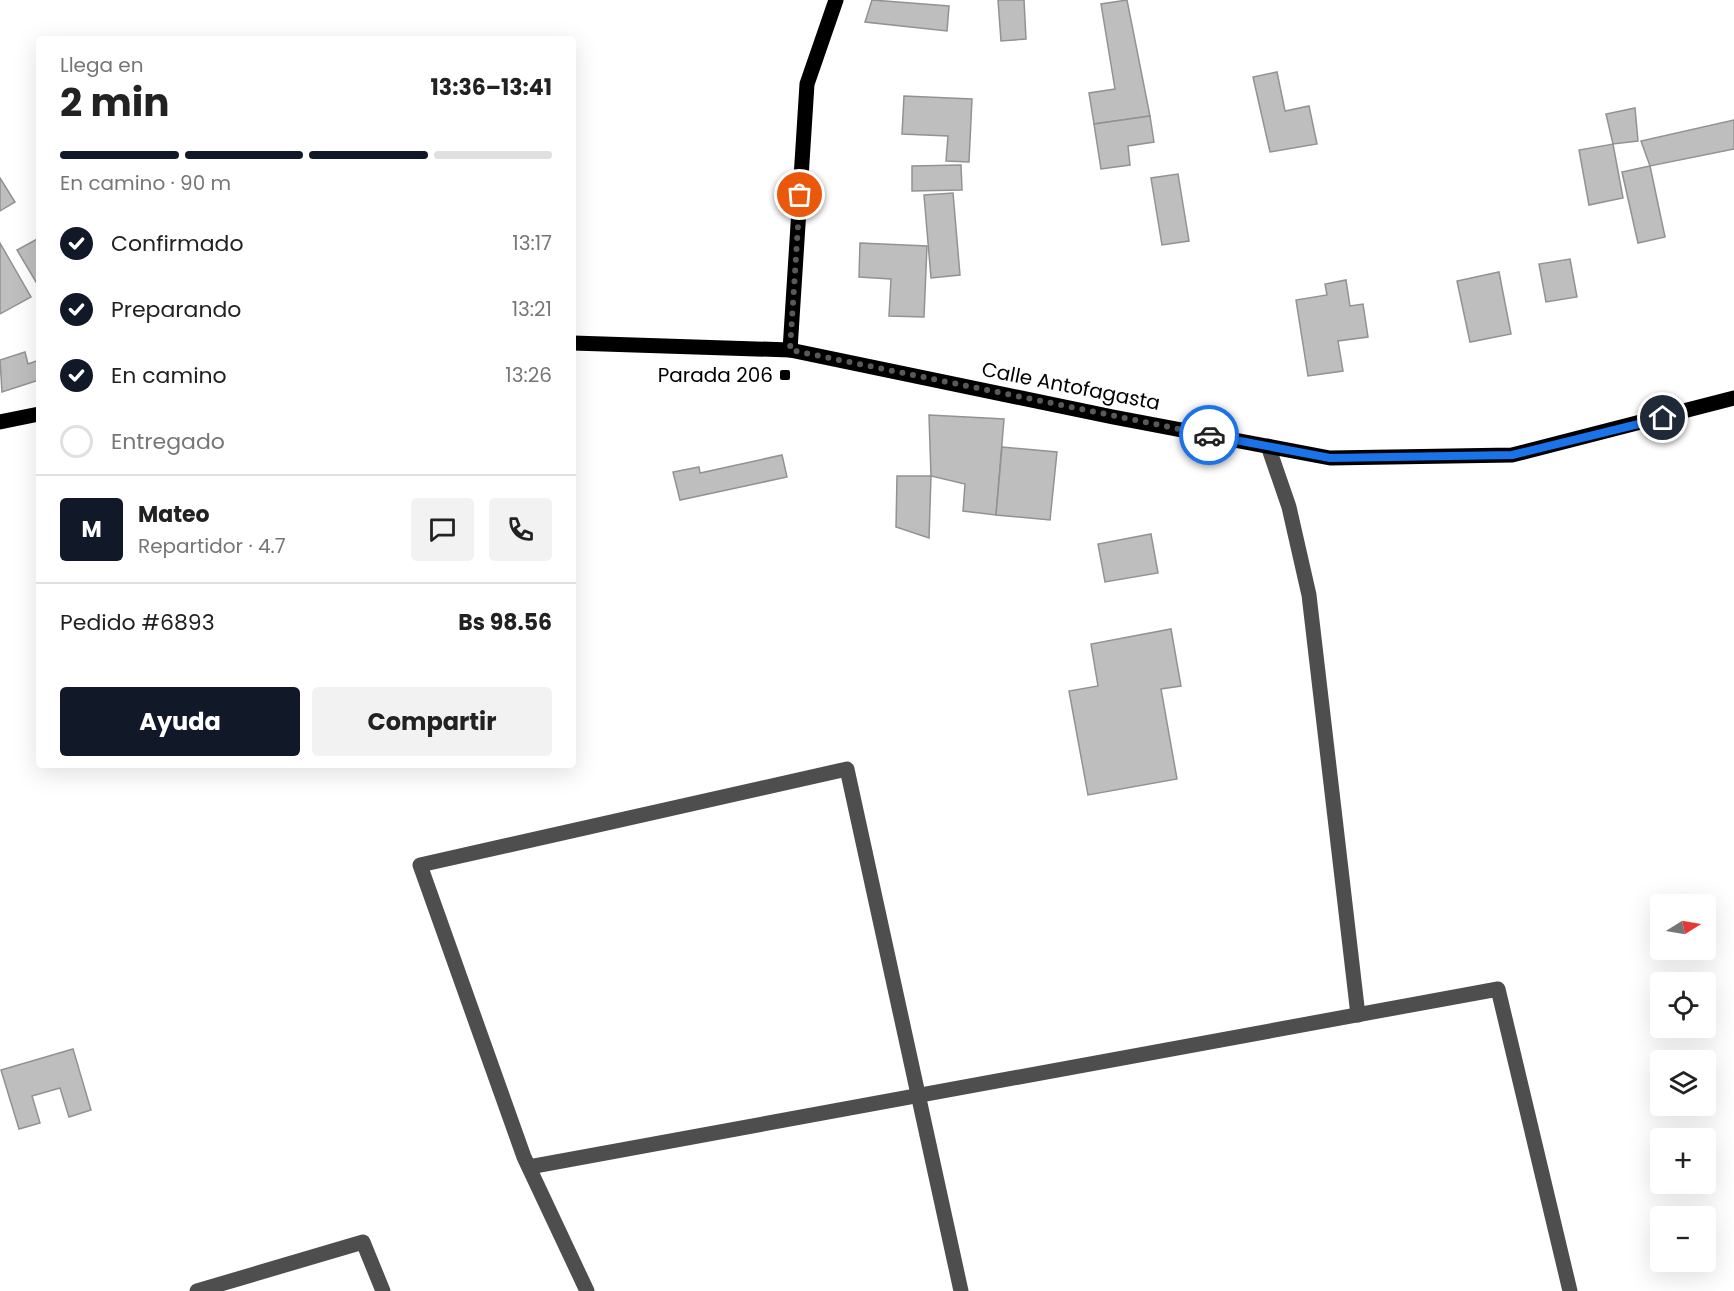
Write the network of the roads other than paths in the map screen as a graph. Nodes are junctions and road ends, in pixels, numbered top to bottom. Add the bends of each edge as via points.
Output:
1 (836, 0) edge
2 (576, 343) edge
3 (790, 350) junction
4 (1734, 398) edge
5 (36, 415) edge
6 (0, 422) edge
7 (1268, 446) junction
8 (1358, 1015) junction
9 (919, 1096) junction
10 (529, 1167) junction
11 (1567, 1290) edge
12 (197, 1291) edge
13 (383, 1291) edge
14 (587, 1291) edge
15 (961, 1291) edge

1 - 3 main road via 807,84
2 - 3 main road, Calle Antofagasta
3 - 7 main road, Calle Antofagasta
4 - 7 main road, Calle Antofagasta via 1512,455 1330,458
5 - 6 main road
7 - 8 street via 1289,507 1309,595
8 - 9 street
8 - 11 street via 1498,989
9 - 10 street
9 - 10 street via 847,769 420,865
9 - 15 street
10 - 14 street
12 - 13 street via 363,1242

